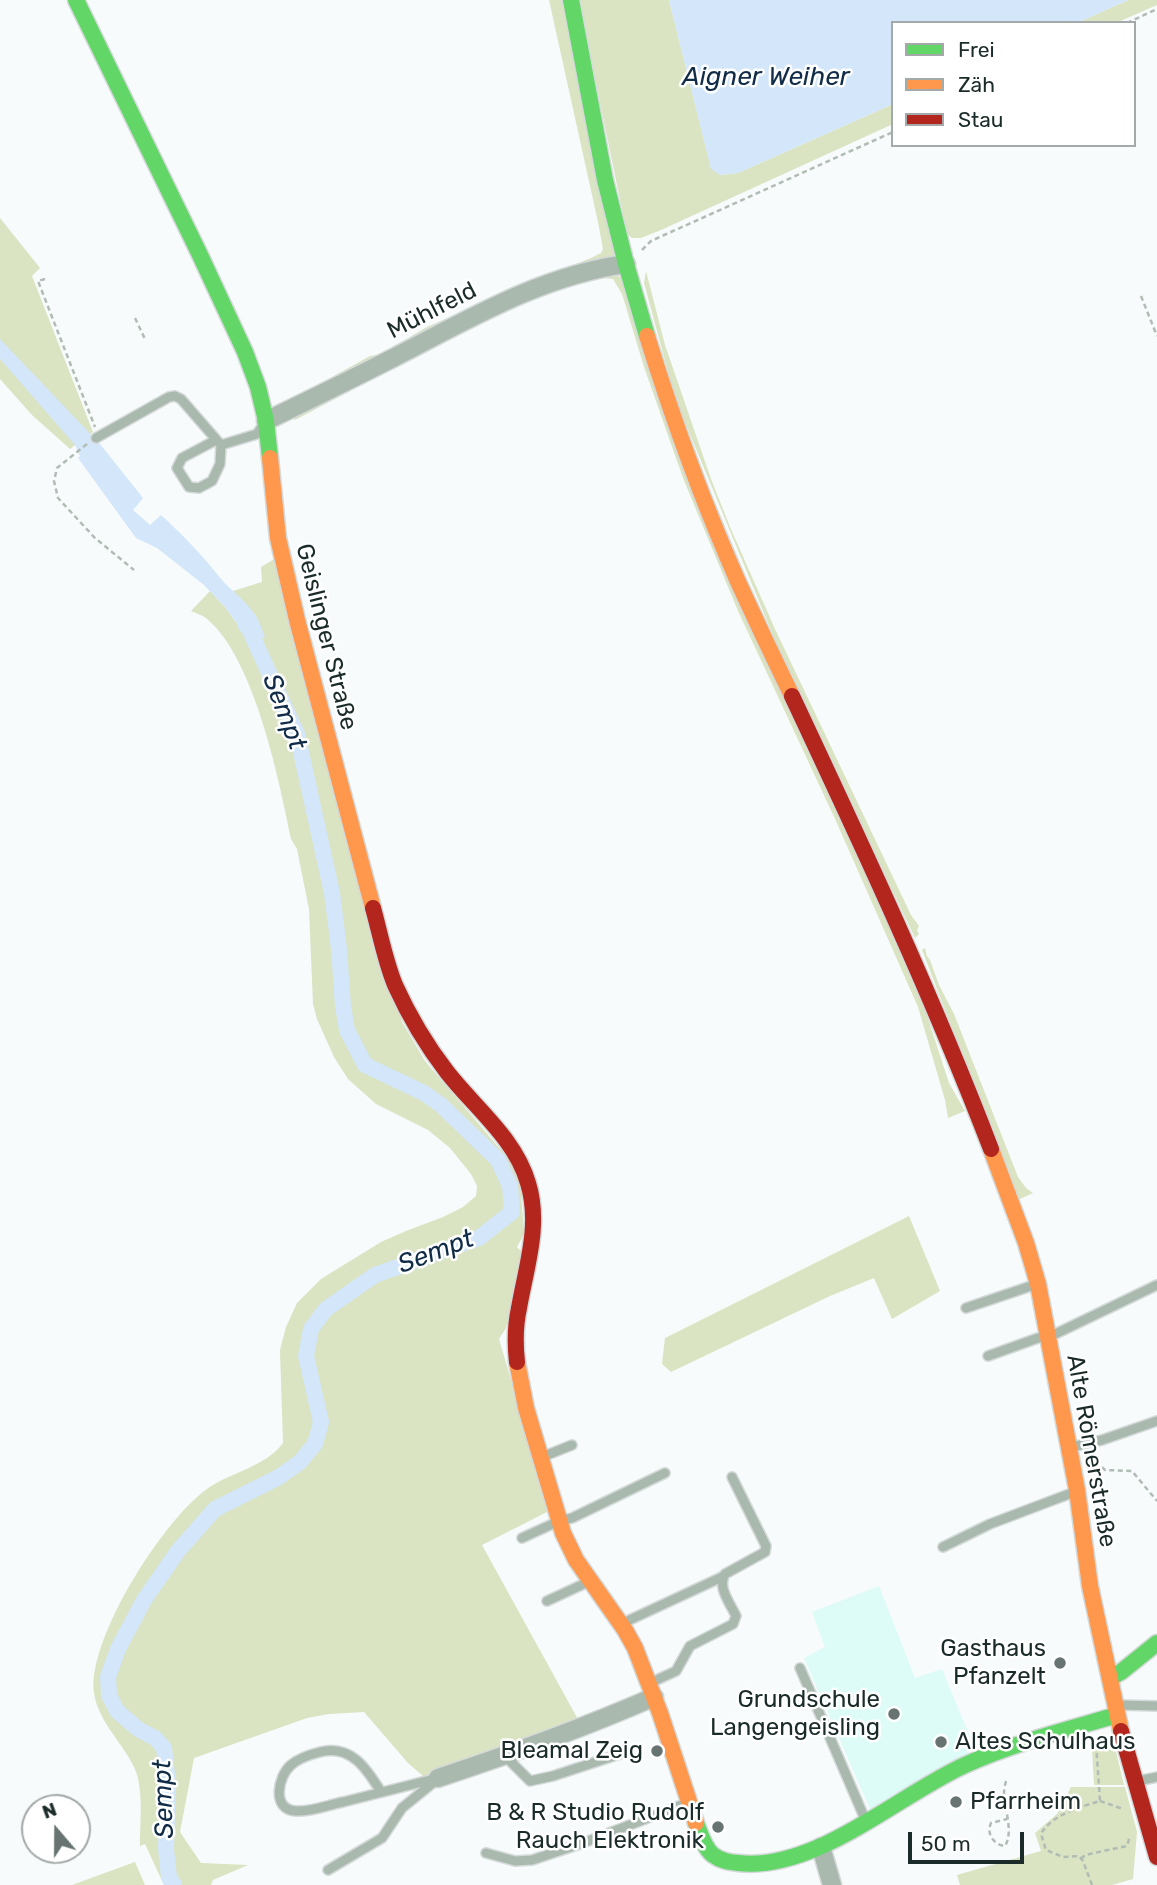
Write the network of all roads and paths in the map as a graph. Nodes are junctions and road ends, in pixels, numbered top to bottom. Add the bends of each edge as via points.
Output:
1 (76, 0) edge
2 (570, 0) edge
3 (1157, 9) edge
4 (1131, 21) edge
5 (891, 133) edge
6 (626, 264) junction
7 (45, 279) dead end
8 (1141, 296) dead end
9 (135, 318) dead end
10 (1157, 336) edge
11 (145, 339) dead end
12 (70, 344) dead end
13 (64, 346) junction
14 (266, 421) junction
15 (97, 437) joint
16 (219, 442) junction
17 (76, 451) dead end
18 (134, 570) dead end
19 (1038, 1284) junction
20 (1157, 1285) edge
21 (966, 1308) dead end
22 (1049, 1337) junction
23 (989, 1356) dead end
24 (1157, 1421) edge
25 (572, 1446) dead end
26 (1075, 1446) junction
27 (541, 1457) junction
28 (665, 1473) dead end
29 (732, 1477) dead end
30 (1077, 1490) junction
31 (1157, 1501) edge
32 (559, 1521) junction
33 (522, 1538) dead end
34 (943, 1547) dead end
35 (722, 1577) junction
36 (590, 1581) junction
37 (547, 1601) dead end
38 (621, 1624) junction
39 (1157, 1643) edge
40 (800, 1668) dead end
41 (1110, 1678) junction
42 (651, 1690) junction
43 (1157, 1706) edge
44 (1117, 1710) junction
45 (1094, 1734) dead end
46 (629, 1751) dead end
47 (505, 1756) junction
48 (1157, 1777) edge
49 (438, 1779) junction
50 (1006, 1780) dead end
51 (1136, 1782) junction
52 (382, 1792) junction
53 (1100, 1801) junction
54 (689, 1803) junction
55 (1126, 1811) dead end
56 (1007, 1819) junction
57 (866, 1821) junction
58 (1146, 1823) edge
59 (821, 1847) junction
60 (486, 1853) dead end
61 (1157, 1857) edge
62 (1081, 1859) junction
63 (328, 1870) dead end
64 (832, 1885) edge
65 (1092, 1885) edge

1 - 14 street, Geislinger Straße via 245,352
2 - 6 street, Alte Römerstraße
3 - 4 path
5 - 6 path via 652,241
6 - 14 street, Mühlfeld via 580,272 524,293
6 - 19 street, Alte Römerstraße via 676,424 713,521 924,985 980,1121
7 - 13 path via 38,281
8 - 10 path
9 - 11 path
12 - 13 path
13 - 15 path
14 - 16 lane via 257,434
14 - 27 street, Geislinger Straße via 278,538 394,984 447,1072 520,1160 529,1184 535,1215 515,1342 526,1408
15 - 16 lane via 176,396
16 - 16 lane via 182,458 177,468 189,487 212,481 220,464
17 - 18 path via 57,468 58,498 95,538
19 - 21 lane
19 - 22 street, Alte Römerstraße
20 - 22 lane
22 - 23 lane
22 - 26 street, Alte Römerstraße
24 - 26 lane
25 - 27 lane
26 - 30 street, Alte Römerstraße
26 - 31 path via 1105,1469 1132,1471
27 - 32 street, Geislinger Straße
28 - 32 lane
29 - 35 lane via 766,1549
30 - 34 lane
30 - 41 street, Alte Römerstraße via 1090,1586
32 - 33 lane
32 - 36 street, Geislinger Straße
35 - 38 lane
35 - 42 lane via 736,1620 690,1646 676,1671
36 - 37 lane
36 - 38 street, Geislinger Straße
38 - 42 street, Geislinger Straße
39 - 41 street
40 - 57 lane
41 - 44 street, Alte Römerstraße
42 - 47 street via 611,1716
42 - 54 street, Geislinger Straße
43 - 44 lane
44 - 51 street, Alte Römerstraße
44 - 57 street, Geislinger Straße via 963,1766
45 - 53 path
46 - 47 lane via 530,1781
47 - 49 street
48 - 51 lane
49 - 52 lane
49 - 63 lane via 402,1808 382,1838
50 - 56 path
51 - 58 street, Alte Römerstraße
52 - 52 lane via 359,1762 331,1749 298,1759 285,1770 279,1784 284,1807 293,1811
53 - 55 path
53 - 62 path via 1069,1812 1041,1834 1046,1850
54 - 59 street, Geislinger Straße via 708,1850 725,1862 753,1865
54 - 60 lane via 532,1860 515,1861
56 - 56 path via 989,1827 997,1845 1005,1846 1008,1841
57 - 59 street, Geislinger Straße
58 - 61 street, Alte Römerstraße
58 - 62 path via 1127,1846
59 - 64 street
62 - 65 path

